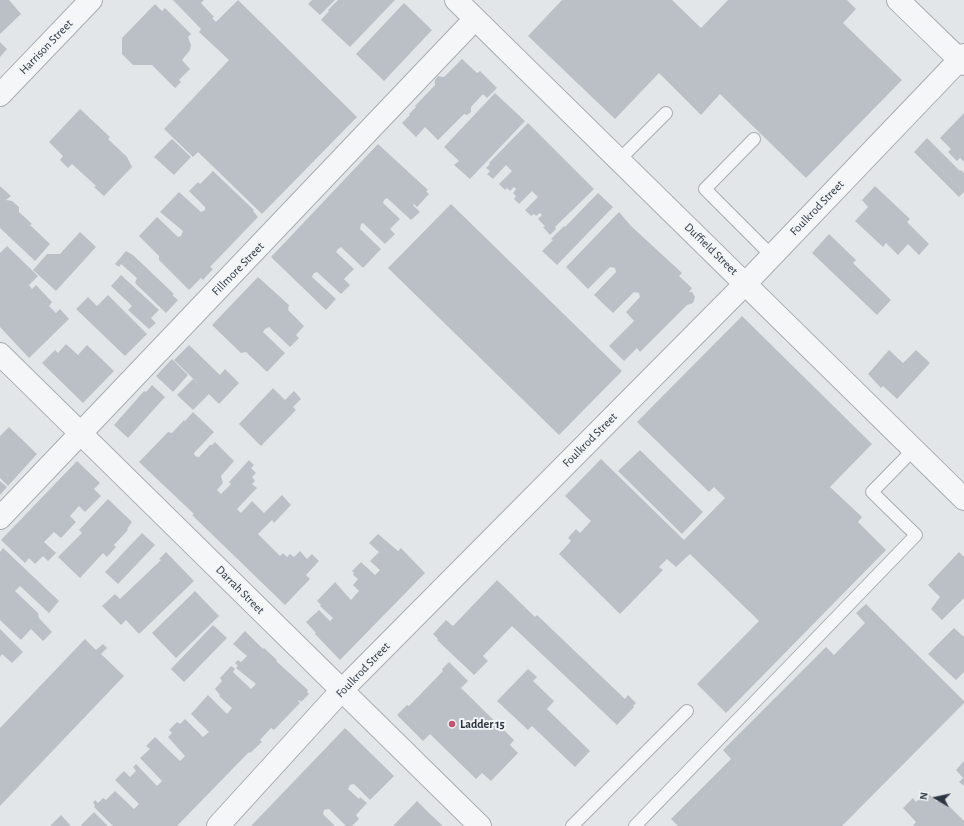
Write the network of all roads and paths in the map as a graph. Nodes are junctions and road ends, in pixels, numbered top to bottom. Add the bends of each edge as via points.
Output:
1 (91, 0) edge
2 (456, 0) edge
3 (898, 0) edge
4 (475, 19) junction
5 (962, 59) edge
6 (0, 95) edge
7 (666, 113) dead end
8 (754, 139) dead end
9 (620, 160) junction
10 (772, 256) junction
11 (746, 283) junction
12 (0, 354) edge
13 (81, 434) junction
14 (914, 449) junction
15 (964, 499) edge
16 (0, 518) edge
17 (342, 690) junction
18 (687, 711) dead end
19 (218, 826) edge
20 (480, 826) edge
21 (572, 826) edge
22 (635, 826) edge

1 - 6 street, Harrison Street
2 - 4 street, Duffield Street
3 - 5 street
4 - 9 street, Duffield Street
4 - 13 street, Fillmore Street
5 - 10 street, Foulkrod Street
7 - 9 lane
8 - 10 lane via 705,189
9 - 11 street, Duffield Street
10 - 11 street, Foulkrod Street
11 - 14 street, Duffield Street
11 - 17 street, Foulkrod Street
12 - 13 street, Darrah Street
13 - 16 street, Fillmore Street
13 - 17 street, Darrah Street
14 - 15 street, Duffield Street
14 - 22 lane via 872,492 916,535
17 - 19 street, Foulkrod Street
17 - 20 street, Darrah Street
18 - 21 lane

